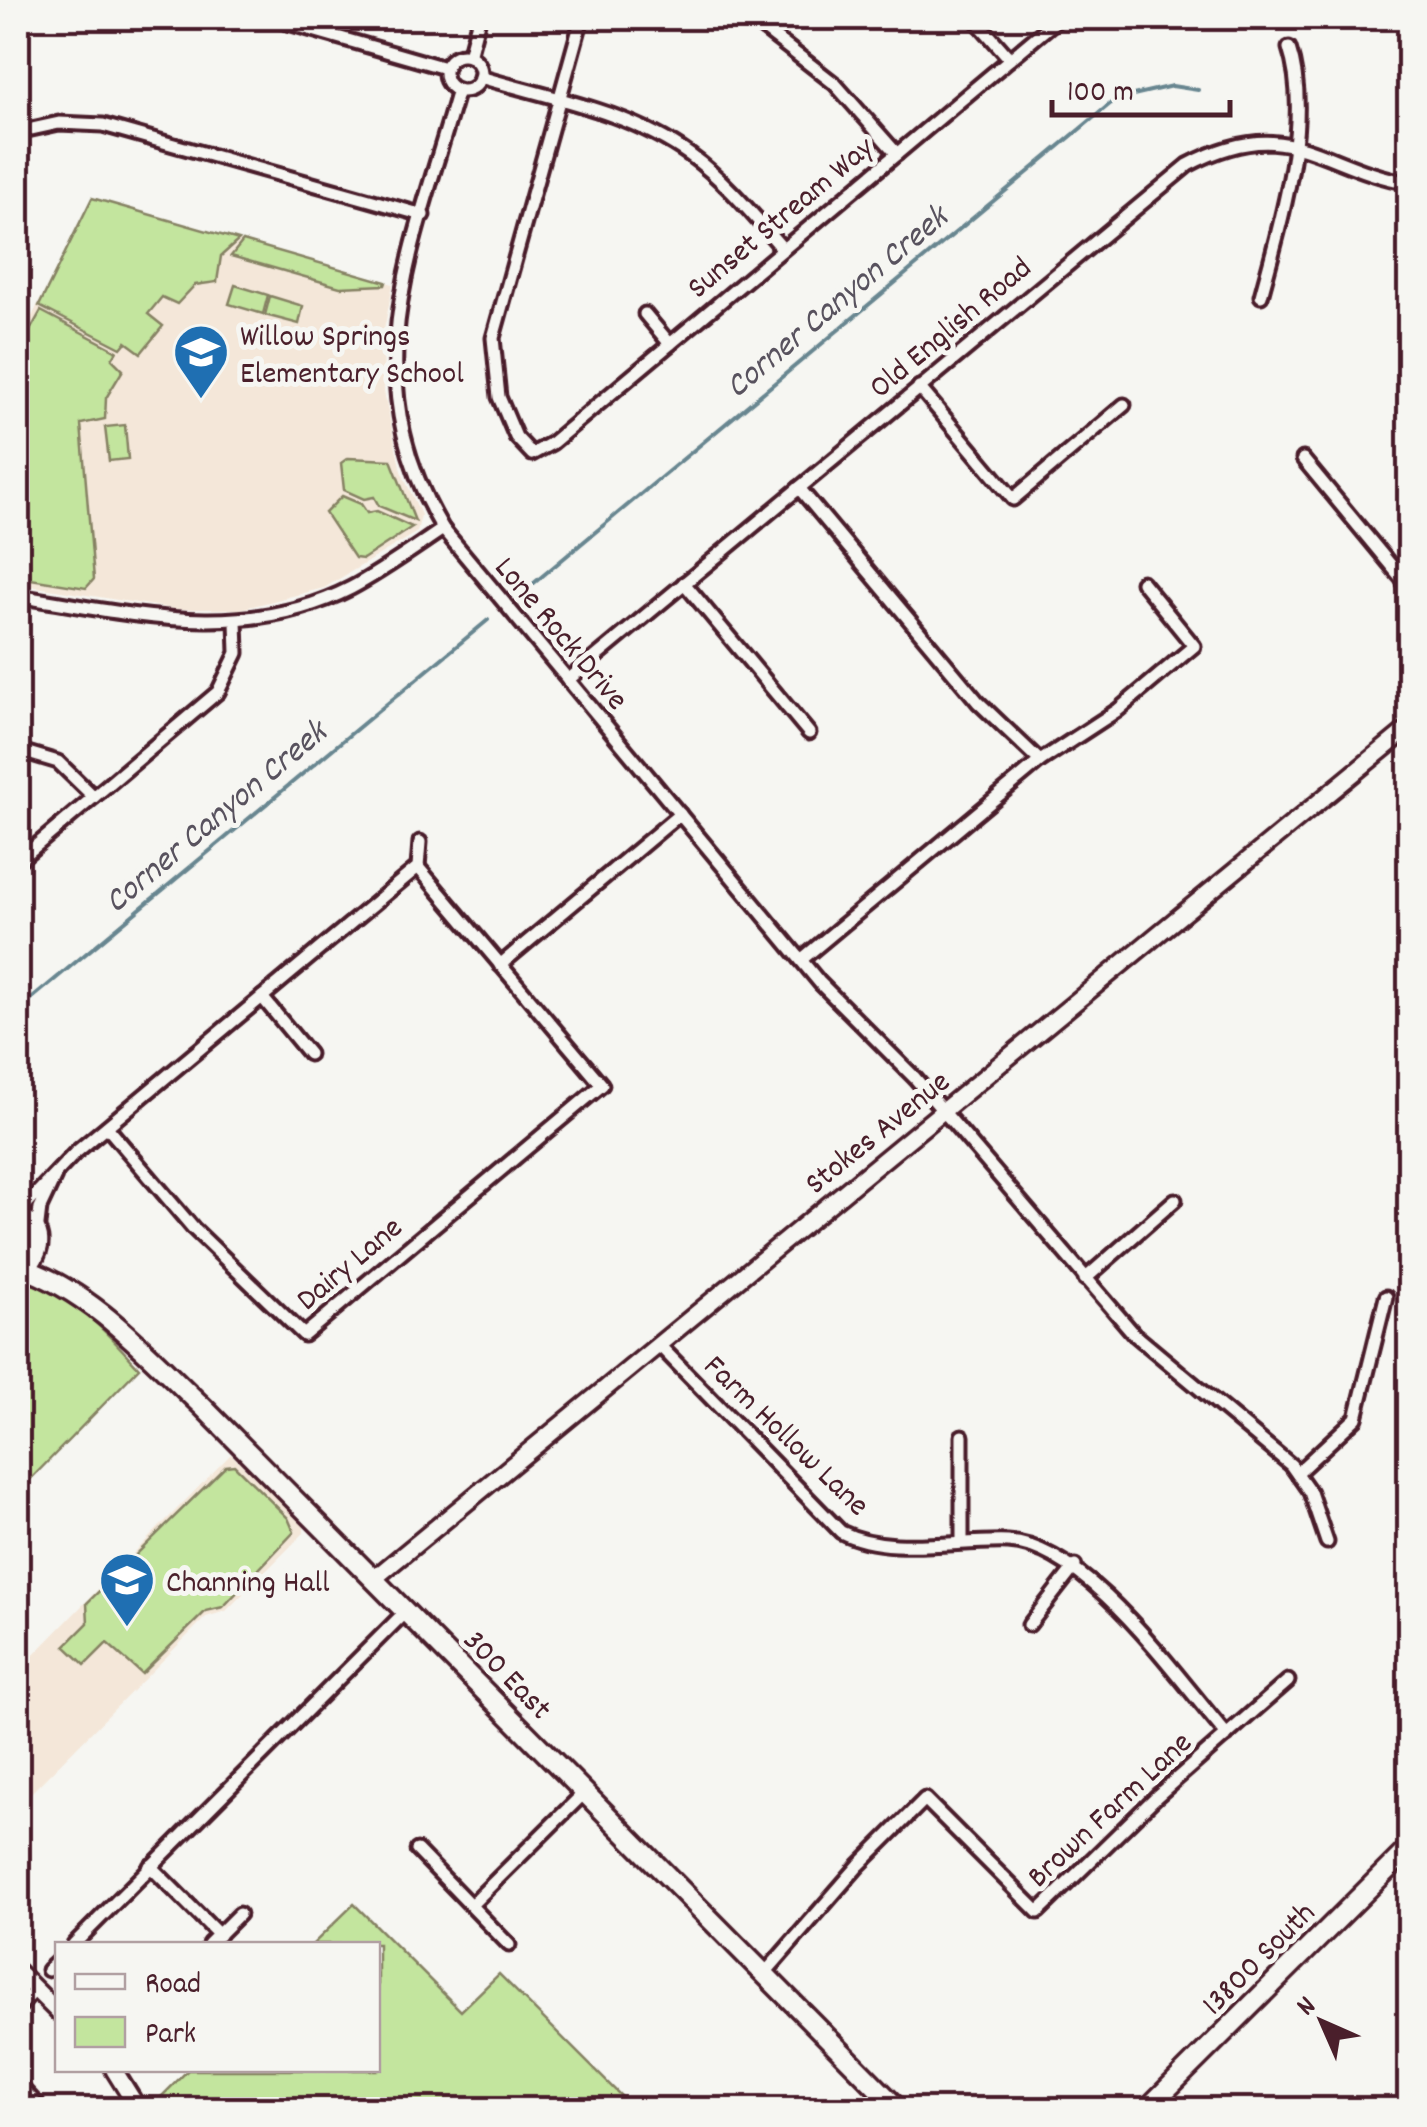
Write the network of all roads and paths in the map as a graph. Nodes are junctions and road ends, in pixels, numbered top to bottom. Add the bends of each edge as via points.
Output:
1 (270, 18) edge
2 (480, 18) edge
3 (582, 18) edge
4 (750, 18) edge
5 (974, 18) edge
6 (1059, 18) edge
7 (317, 24) edge
8 (1289, 48) dead end
9 (468, 56) junction
10 (1010, 59) junction
11 (445, 68) junction
12 (480, 77) junction
13 (458, 90) junction
14 (559, 100) junction
15 (18, 132) edge
16 (1293, 144) junction
17 (897, 154) junction
18 (1410, 182) edge
19 (423, 215) junction
20 (783, 249) junction
21 (1261, 296) dead end
22 (645, 314) dead end
23 (670, 344) junction
24 (918, 387) junction
25 (1124, 406) dead end
26 (1303, 460) dead end
27 (799, 488) junction
28 (442, 530) junction
29 (1406, 578) edge
30 (1142, 582) dead end
31 (684, 583) junction
32 (18, 596) edge
33 (1410, 600) edge
34 (236, 621) junction
35 (568, 680) junction
36 (1410, 727) edge
37 (808, 733) dead end
38 (18, 750) edge
39 (1040, 762) junction
40 (94, 797) junction
41 (680, 814) junction
42 (420, 842) dead end
43 (18, 861) edge
44 (418, 867) junction
45 (802, 960) junction
46 (500, 965) junction
47 (262, 998) junction
48 (309, 1054) dead end
49 (943, 1112) junction
50 (107, 1126) junction
51 (54, 1176) junction
52 (1175, 1200) dead end
53 (18, 1215) edge
54 (38, 1241) junction
55 (19, 1267) edge
56 (1085, 1280) junction
57 (68, 1287) junction
58 (1386, 1297) dead end
59 (659, 1345) junction
60 (962, 1436) dead end
61 (1297, 1473) junction
62 (962, 1542) junction
63 (1327, 1542) dead end
64 (1075, 1566) junction
65 (376, 1577) junction
66 (407, 1610) junction
67 (1029, 1625) dead end
68 (1288, 1681) dead end
69 (1227, 1735) junction
70 (584, 1793) junction
71 (1410, 1847) edge
72 (418, 1850) dead end
73 (150, 1866) junction
74 (471, 1905) junction
75 (239, 1914) dead end
76 (219, 1934) junction
77 (76, 1942) edge
78 (211, 1942) edge
79 (510, 1944) dead end
80 (18, 1972) edge
81 (765, 1973) junction
82 (35, 1990) junction
83 (18, 2008) edge
84 (55, 2009) edge
85 (115, 2072) edge
86 (18, 2084) edge
87 (42, 2110) edge
88 (139, 2110) edge
89 (899, 2110) edge
90 (978, 2110) edge
91 (998, 2110) edge
92 (1146, 2110) edge

1 - 7 street
2 - 9 street
3 - 14 street
4 - 17 street via 835,84
5 - 10 street
6 - 10 street, Sunset Stream Way
7 - 11 street
8 - 16 street via 1298,84
9 - 11 street via 454,57
9 - 12 street via 479,65
10 - 17 street, Sunset Stream Way
11 - 13 street via 447,82
12 - 13 street via 471,89
12 - 14 street
13 - 19 street, Lone Rock Drive
14 - 20 street via 634,124 688,153
14 - 23 street, Sunset Stream Way via 493,338 499,397 516,436 532,454
15 - 19 street via 58,123 102,125
16 - 18 street, Old English Road
16 - 21 street
16 - 24 street, Old English Road via 1241,146 1188,165
17 - 20 street, Sunset Stream Way
19 - 28 street, Lone Rock Drive via 395,324 395,383 410,460
20 - 23 street, Sunset Stream Way
22 - 23 street
24 - 25 street via 1013,499
24 - 27 street, Old English Road
26 - 29 street
27 - 31 street, Old English Road
27 - 39 street via 978,702
28 - 34 street via 340,592 295,610
28 - 35 street, Lone Rock Drive
29 - 33 street
30 - 39 street via 1194,646 1118,710
31 - 35 street, Old English Road
31 - 37 street
32 - 34 street via 166,619
34 - 40 street via 237,653 218,692
35 - 41 street, Lone Rock Drive
36 - 49 street, Stokes Avenue
38 - 40 street via 58,762
39 - 45 street
40 - 43 street
41 - 45 street, Lone Rock Drive
41 - 46 street
42 - 44 street
44 - 46 street
44 - 47 street
45 - 49 street, Lone Rock Drive
46 - 50 street, Dairy Lane via 602,1086 304,1335 193,1228
47 - 48 street
47 - 50 street
49 - 56 street, Lone Rock Drive
49 - 59 street, Stokes Avenue
50 - 51 street
51 - 53 street
51 - 54 street via 40,1208
52 - 56 street
53 - 54 main road, 300 East via 29,1221
54 - 55 main road via 32,1260
54 - 57 main road, 300 East
55 - 57 main road, 300 East
56 - 61 street, Lone Rock Drive via 1169,1367
57 - 65 main road, 300 East via 144,1350
58 - 61 street via 1356,1418
59 - 62 street, Farm Hollow Lane via 842,1532 870,1542
59 - 65 street, Stokes Avenue
60 - 62 street
61 - 63 street
62 - 64 street, Farm Hollow Lane via 1035,1546
64 - 67 street
64 - 69 street, Farm Hollow Lane
65 - 66 main road, 300 East
66 - 70 main road, 300 East
66 - 73 street
68 - 69 street, Brown Farm Lane
69 - 81 street, Brown Farm Lane via 1038,1912 924,1799
70 - 74 street
70 - 81 main road, 300 East
71 - 92 main road, 13800 South
72 - 74 street
73 - 76 street
73 - 77 street
74 - 79 street
75 - 76 street
76 - 78 street
80 - 82 street
81 - 89 main road, 300 East
82 - 83 street
82 - 84 street
85 - 88 street
86 - 87 street
90 - 91 street

